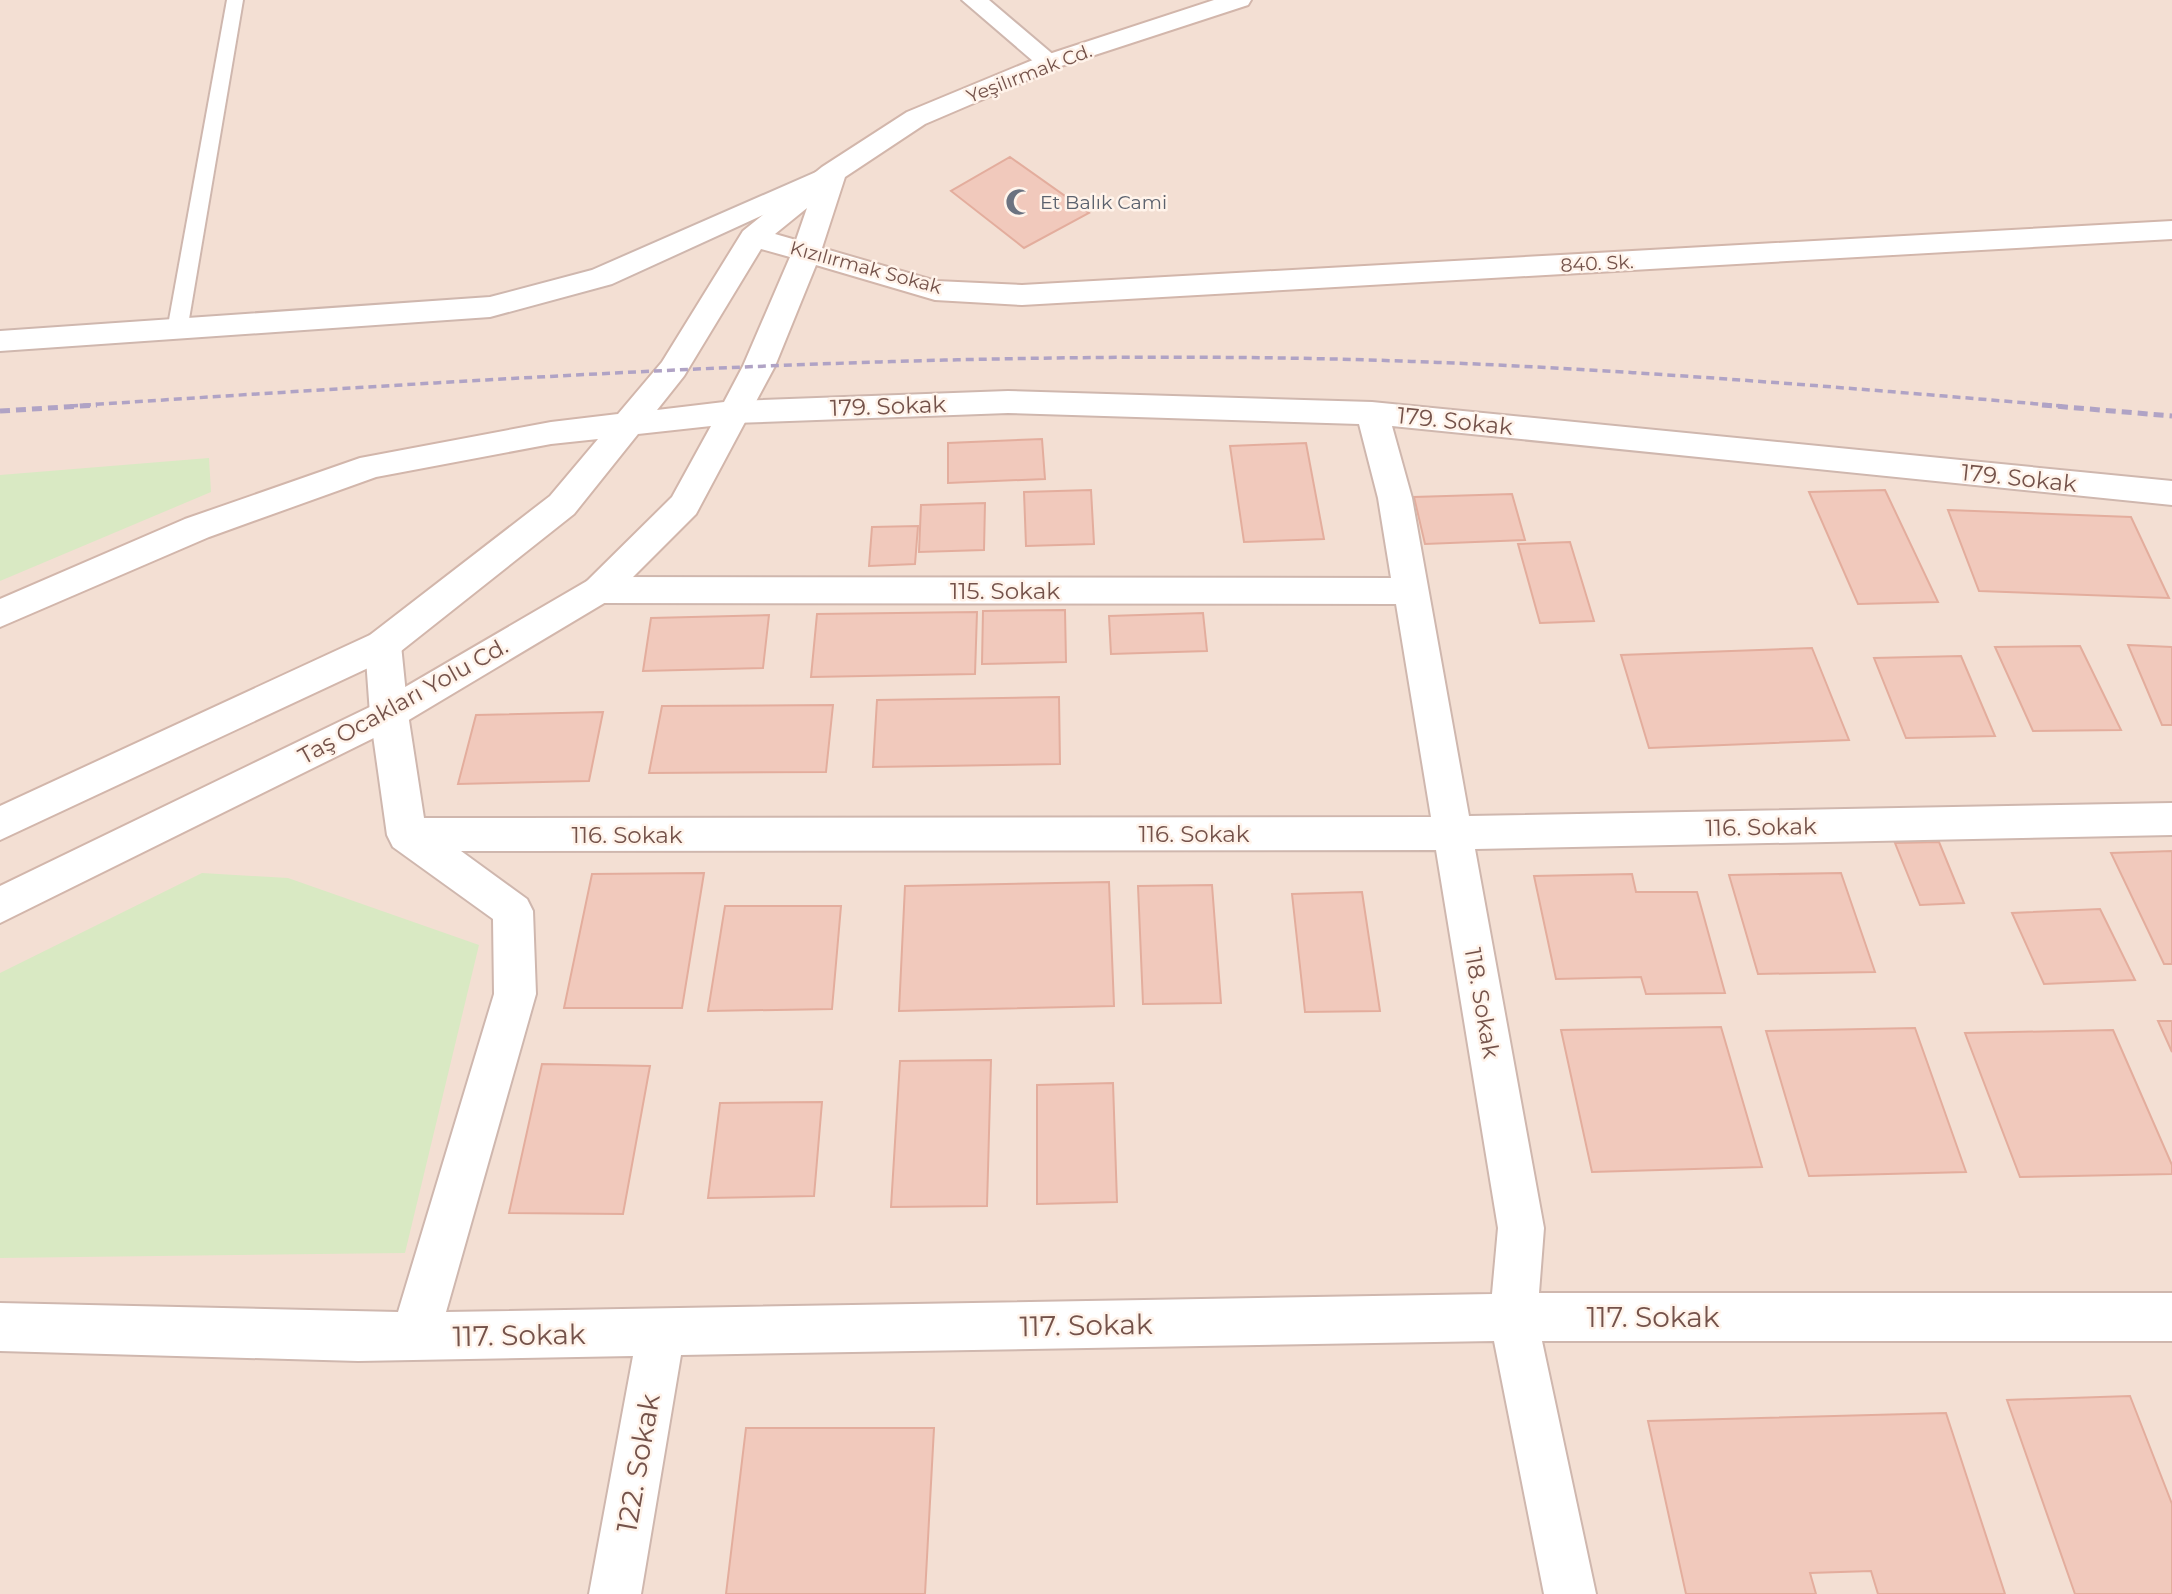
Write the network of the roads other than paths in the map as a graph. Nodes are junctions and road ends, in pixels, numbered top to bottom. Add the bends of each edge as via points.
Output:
1 (235, 0) edge
2 (974, 0) edge
3 (1239, 0) edge
4 (1049, 62) junction
5 (832, 173) junction
6 (2172, 230) edge
7 (753, 237) junction
8 (807, 250) junction
9 (1022, 295) joint
10 (177, 331) junction
11 (0, 341) edge
12 (734, 412) junction
13 (1372, 413) junction
14 (629, 424) junction
15 (2172, 494) edge
16 (599, 590) junction
17 (1411, 592) junction
18 (0, 614) edge
19 (383, 645) junction
20 (389, 714) junction
21 (2172, 819) edge
22 (0, 824) edge
23 (1453, 833) junction
24 (407, 835) junction
25 (0, 905) edge
26 (1513, 1317) junction
27 (2172, 1317) edge
28 (0, 1327) edge
29 (661, 1333) junction
30 (415, 1336) junction
31 (615, 1594) edge
32 (1570, 1594) edge

1 - 10 lane
2 - 4 street
3 - 4 street, Yeşilırmak Cd.
4 - 5 street, Yeşilırmak Cd. via 916,118
5 - 7 street
5 - 8 street, Taş Ocakları Yolu Cd.
5 - 10 street via 602,277 490,307
6 - 9 street, 840. Sk.
7 - 8 street, Kızılırmak Sokak
7 - 14 street via 673,369
8 - 9 street, Kızılırmak Sokak via 935,289
8 - 12 street, Taş Ocakları Yolu Cd.
10 - 11 street
12 - 13 street, 179. Sokak via 1008,402
12 - 14 street, 179. Sokak
12 - 16 street, Taş Ocakları Yolu Cd. via 684,505
13 - 15 street, 179. Sokak
13 - 17 street, 118. Sokak via 1395,498
14 - 18 street, 179. Sokak via 551,433 372,466 197,528
14 - 19 street via 562,505
16 - 17 street, 115. Sokak
16 - 20 street, Taş Ocakları Yolu Cd.
17 - 23 street, 118. Sokak
19 - 20 street
19 - 22 street
20 - 24 street
20 - 25 street, Taş Ocakları Yolu Cd.
21 - 23 street, 116. Sokak
23 - 24 street, 116. Sokak
23 - 26 street, 118. Sokak via 1521,1228
24 - 30 street via 513,911 515,994
26 - 27 street, 117. Sokak
26 - 29 street, 117. Sokak
26 - 32 street, 118. Sokak
28 - 30 street, 117. Sokak
29 - 30 street, 117. Sokak
29 - 31 street, 122. Sokak

